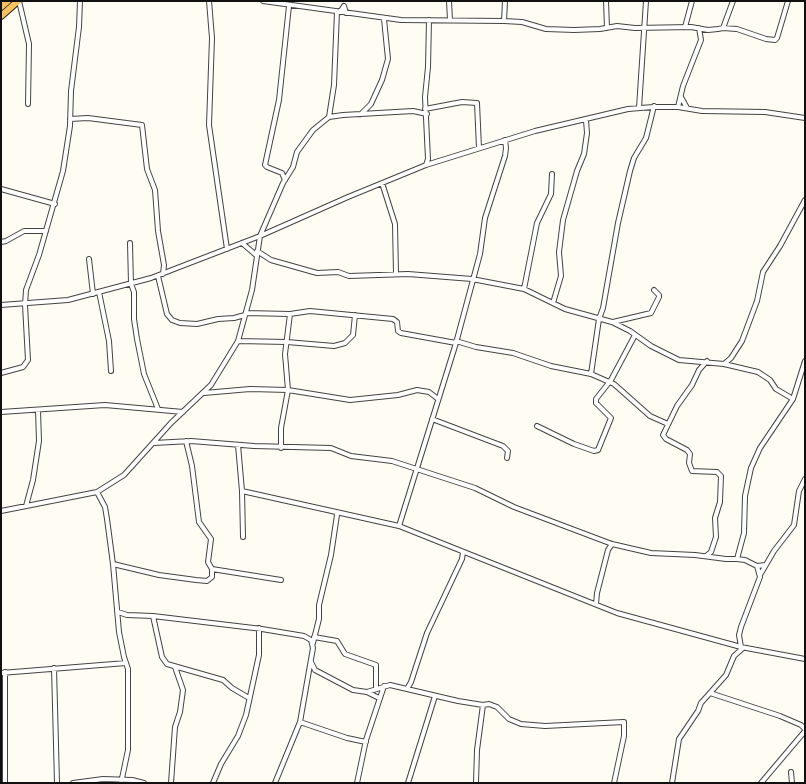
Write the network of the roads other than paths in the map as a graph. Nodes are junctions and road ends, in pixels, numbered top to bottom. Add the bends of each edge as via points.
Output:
1 (8, 1) edge
2 (19, 1) edge
3 (80, 1) edge
4 (209, 1) edge
5 (263, 1) edge
6 (294, 1) edge
7 (449, 1) edge
8 (505, 1) edge
9 (606, 1) edge
10 (646, 1) edge
11 (692, 1) edge
12 (733, 1) edge
13 (788, 1) edge
14 (345, 3) edge
15 (1, 6) edge
16 (291, 6) junction
17 (339, 12) junction
18 (346, 13) junction
19 (1, 16) edge
20 (384, 18) junction
21 (429, 20) junction
22 (450, 20) junction
23 (504, 21) junction
24 (685, 27) junction
25 (607, 28) junction
26 (646, 28) junction
27 (699, 28) junction
28 (723, 28) junction
29 (708, 30) junction
30 (702, 37) junction
31 (681, 97) junction
32 (28, 104) dead end
33 (371, 104) junction
34 (654, 106) junction
35 (678, 107) junction
36 (426, 108) junction
37 (639, 108) junction
38 (687, 108) junction
39 (422, 111) junction
40 (375, 113) junction
41 (361, 114) junction
42 (427, 114) junction
43 (329, 117) junction
44 (805, 118) edge
45 (70, 119) junction
46 (586, 120) junction
47 (505, 140) junction
48 (479, 148) junction
49 (428, 159) junction
50 (434, 163) junction
51 (426, 165) junction
52 (552, 174) dead end
53 (286, 180) junction
54 (382, 183) junction
55 (1, 189) edge
56 (805, 200) edge
57 (55, 204) junction
58 (46, 231) junction
59 (260, 236) junction
60 (1, 242) edge
61 (130, 243) dead end
62 (242, 243) junction
63 (227, 249) junction
64 (256, 253) junction
65 (89, 259) dead end
66 (164, 265) junction
67 (173, 270) junction
68 (396, 274) junction
69 (160, 275) junction
70 (472, 279) junction
71 (131, 284) junction
72 (524, 289) junction
73 (654, 290) dead end
74 (99, 292) junction
75 (93, 294) junction
76 (553, 303) junction
77 (1, 305) edge
78 (25, 305) junction
79 (245, 314) junction
80 (290, 314) junction
81 (354, 316) junction
82 (234, 318) junction
83 (599, 319) junction
84 (612, 322) junction
85 (242, 324) junction
86 (635, 335) junction
87 (238, 340) junction
88 (287, 342) junction
89 (456, 342) junction
90 (696, 361) junction
91 (707, 361) junction
92 (805, 361) edge
93 (724, 364) junction
94 (700, 370) junction
95 (111, 371) dead end
96 (1, 373) edge
97 (591, 374) junction
98 (612, 378) junction
99 (608, 383) junction
100 (614, 384) junction
101 (288, 390) junction
102 (440, 392) junction
103 (203, 393) junction
104 (434, 394) junction
105 (438, 399) junction
106 (793, 399) junction
107 (38, 410) junction
108 (158, 410) junction
109 (1, 412) edge
110 (183, 412) junction
111 (432, 419) junction
112 (668, 424) junction
113 (537, 426) dead end
114 (186, 441) junction
115 (154, 442) junction
116 (238, 445) junction
117 (281, 448) junction
118 (507, 458) dead end
119 (416, 469) junction
120 (805, 479) edge
121 (242, 491) junction
122 (97, 492) junction
123 (26, 506) junction
124 (1, 511) edge
125 (336, 513) junction
126 (399, 526) junction
127 (243, 537) dead end
128 (606, 542) junction
129 (612, 544) junction
130 (608, 550) junction
131 (463, 552) junction
132 (711, 552) junction
133 (706, 556) junction
134 (738, 556) junction
135 (712, 558) junction
136 (113, 564) junction
137 (765, 565) junction
138 (757, 566) junction
139 (212, 569) junction
140 (760, 575) junction
141 (281, 580) dead end
142 (596, 604) junction
143 (118, 612) junction
144 (127, 615) junction
145 (153, 616) junction
146 (119, 621) junction
147 (259, 628) junction
148 (314, 635) junction
149 (308, 638) junction
150 (313, 643) junction
151 (742, 648) junction
152 (805, 659) edge
153 (126, 662) junction
154 (311, 662) junction
155 (175, 667) junction
156 (54, 668) junction
157 (316, 670) junction
158 (3, 672) edge
159 (310, 672) junction
160 (411, 682) junction
161 (384, 686) junction
162 (376, 688) junction
163 (407, 689) junction
164 (414, 691) junction
165 (367, 692) junction
166 (710, 693) junction
167 (435, 696) junction
168 (249, 698) junction
169 (379, 698) junction
170 (483, 705) junction
171 (300, 722) junction
172 (805, 730) edge
173 (366, 742) junction
174 (791, 772) dead end
175 (121, 781) edge
176 (5, 783) edge
177 (57, 783) edge
178 (73, 783) edge
179 (144, 783) edge
180 (171, 783) edge
181 (212, 783) edge
182 (275, 783) edge
183 (357, 783) edge
184 (408, 783) edge
185 (476, 783) edge
186 (614, 783) edge
187 (672, 783) edge
188 (761, 783) edge
189 (792, 783) edge

1 - 15 highway
2 - 19 highway
2 - 32 street via 29,44
3 - 45 street
4 - 63 street via 212,38 209,125
5 - 16 street
6 - 16 street
7 - 22 street
8 - 23 street
9 - 25 street
10 - 26 street
11 - 24 street
12 - 28 street
13 - 28 street via 778,38 775,40 766,40 737,29
14 - 17 street
14 - 18 street
16 - 17 street
16 - 53 street via 279,100 266,165 282,173
17 - 18 street
17 - 43 street via 335,78
18 - 20 street
20 - 21 street
20 - 33 street via 388,56 382,80
21 - 22 street
21 - 36 street
22 - 23 street
23 - 25 street via 522,22 538,28 556,30
24 - 26 street
24 - 27 street
25 - 26 street
26 - 37 street
27 - 29 street
27 - 30 street
28 - 29 street
29 - 30 street
30 - 31 street
31 - 35 street
31 - 38 street
33 - 40 street
33 - 41 street
34 - 35 street
34 - 37 street
34 - 83 street via 646,138 634,158 630,171
35 - 38 street
36 - 39 street
36 - 42 street
36 - 48 street via 462,102 477,103
37 - 46 street
38 - 44 street via 702,111 765,112
39 - 40 street
39 - 42 street
40 - 41 street
41 - 43 street
42 - 49 street
43 - 53 street via 313,130 298,150 293,168
45 - 57 street via 64,165
45 - 66 street via 88,118 142,125 148,169 155,190
46 - 47 street
46 - 76 street via 584,154 563,220 559,252 561,276
47 - 48 street
47 - 70 street via 505,156 485,218 481,249
48 - 50 street
49 - 50 street
49 - 51 street
50 - 51 street
51 - 54 street
52 - 72 street via 550,194 537,223
53 - 59 street
54 - 59 street
54 - 68 street via 395,224
55 - 57 street
56 - 93 street via 764,272 757,301 742,341
57 - 58 street
58 - 60 street via 24,231
58 - 78 street via 26,290
59 - 62 street
59 - 64 street
61 - 71 street
62 - 63 street
62 - 64 street
63 - 67 street
64 - 68 street via 317,273 338,272 349,276
64 - 79 street via 252,290
65 - 75 street
66 - 67 street
66 - 69 street
67 - 69 street
68 - 70 street
69 - 71 street
69 - 82 street via 167,314 172,320 197,324
70 - 72 street
70 - 89 street
71 - 74 street
71 - 108 street via 134,292 134,319 144,374
72 - 76 street
73 - 84 street via 659,297 650,313
74 - 75 street
74 - 95 street
75 - 78 street
76 - 83 street
77 - 78 street
78 - 96 street via 28,360 23,367
79 - 80 street
79 - 82 street
79 - 85 street
80 - 81 street via 310,311
80 - 88 street
81 - 88 street via 353,335 345,343 334,346
81 - 89 street via 393,318 401,333
82 - 85 street
83 - 84 street
83 - 97 street
84 - 86 street
85 - 87 street
86 - 90 street via 679,360
86 - 98 street
87 - 88 street
87 - 103 street via 211,385
88 - 101 street via 285,354
89 - 97 street via 513,353 551,366
89 - 102 street
90 - 91 street
90 - 94 street
91 - 93 street
91 - 94 street
92 - 106 street
93 - 106 street via 758,372 770,380 776,389
94 - 112 street
97 - 99 street
98 - 99 street
98 - 100 street
99 - 100 street
99 - 113 street via 596,402 611,418 596,451 574,444
100 - 112 street via 650,416
101 - 103 street via 250,389
101 - 104 street via 350,400 398,395 417,390
101 - 117 street
102 - 104 street
102 - 105 street
103 - 110 street
104 - 105 street
105 - 111 street
106 - 134 street via 760,448 751,468 745,496 744,533
107 - 108 street via 105,405
107 - 109 street
107 - 123 street via 39,441
108 - 110 street
110 - 115 street
111 - 118 street via 503,446 508,451
111 - 119 street
112 - 132 street via 663,436 687,450 692,471 717,472 721,476 720,502 715,518 716,537
114 - 115 street
114 - 116 street
114 - 139 street via 199,522 211,539 208,562
115 - 122 street via 124,475
116 - 117 street
116 - 121 street
117 - 119 street via 331,448 351,456 381,459
119 - 126 street
119 - 128 street via 475,488 514,507
120 - 137 street via 800,491 794,525
121 - 125 street
121 - 127 street
122 - 123 street
122 - 136 street via 104,507
123 - 124 street
125 - 126 street
125 - 148 street via 327,576
126 - 131 street
128 - 129 street
128 - 130 street
129 - 130 street
129 - 133 street via 656,554
130 - 142 street
131 - 142 street
131 - 160 street via 427,633
132 - 133 street
132 - 135 street
133 - 135 street
134 - 135 street
134 - 138 street
136 - 139 street via 159,575 207,581 212,577
136 - 143 street
137 - 138 street
137 - 140 street
138 - 140 street
139 - 141 street
140 - 151 street via 739,635
142 - 151 street via 617,613
143 - 144 street
143 - 146 street
144 - 145 street
144 - 146 street
145 - 147 street
145 - 155 street via 162,656 167,664
146 - 153 street
147 - 149 street
147 - 168 street via 259,655
148 - 149 street
148 - 150 street
148 - 162 street via 337,641 345,654 376,665
149 - 150 street
150 - 154 street
151 - 152 street
151 - 166 street via 734,656 726,675
153 - 156 street
153 - 175 street via 129,728 127,761
154 - 157 street
154 - 159 street
155 - 168 street via 223,680
155 - 180 street via 183,690 180,712 174,727
156 - 158 street
156 - 177 street
157 - 159 street
157 - 165 street via 347,688
158 - 176 street
159 - 171 street
160 - 163 street
160 - 164 street
161 - 162 street
161 - 163 street
161 - 169 street
162 - 165 street
163 - 164 street
164 - 167 street
165 - 169 street
166 - 172 street via 780,716
166 - 187 street via 678,739
167 - 170 street
167 - 184 street
168 - 181 street via 238,736
169 - 173 street
170 - 185 street
170 - 186 street via 497,707 509,719 521,724 545,726 624,722 624,736
171 - 173 street
171 - 182 street
172 - 188 street
173 - 183 street
174 - 189 street
175 - 178 street via 96,779
175 - 179 street

